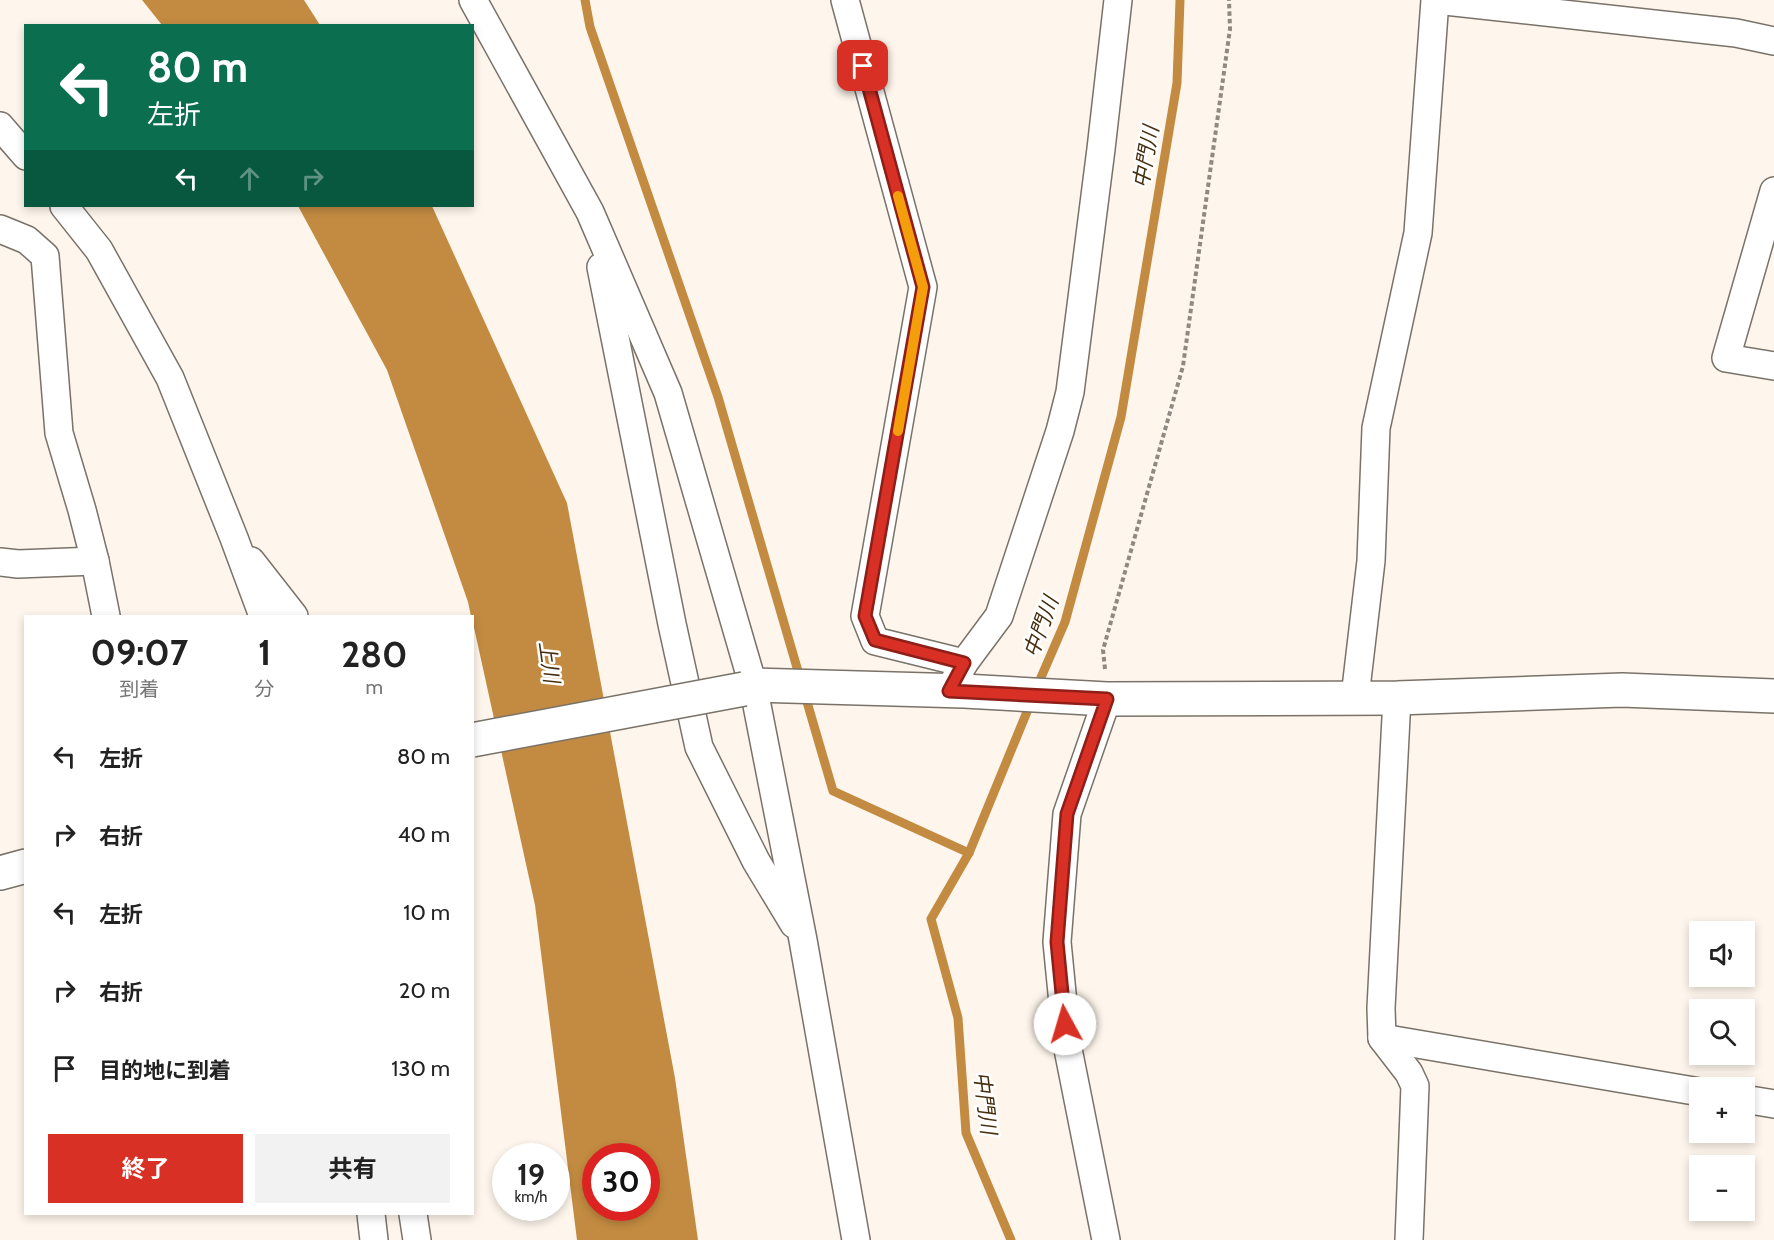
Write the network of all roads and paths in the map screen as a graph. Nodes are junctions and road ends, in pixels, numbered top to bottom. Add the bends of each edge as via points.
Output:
1 (473, 0) edge
2 (845, 0) edge
3 (1118, 0) edge
4 (1229, 0) edge
5 (1435, 0) edge
6 (1774, 42) edge
7 (0, 126) edge
8 (24, 154) edge
9 (1774, 191) edge
10 (65, 207) edge
11 (590, 212) junction
12 (0, 229) edge
13 (1774, 366) edge
14 (234, 538) junction
15 (95, 561) junction
16 (0, 562) edge
17 (106, 615) edge
18 (263, 615) edge
19 (293, 615) edge
20 (959, 682) junction
21 (759, 686) junction
22 (1774, 696) edge
23 (1355, 697) junction
24 (1095, 698) junction
25 (1397, 698) junction
26 (474, 740) edge
27 (24, 867) edge
28 (0, 873) edge
29 (803, 940) junction
30 (1382, 1038) junction
31 (1689, 1090) edge
32 (1755, 1101) edge
33 (1774, 1104) edge
34 (371, 1215) edge
35 (413, 1215) edge
36 (374, 1240) edge
37 (417, 1240) edge
38 (856, 1240) edge
39 (1106, 1240) edge
40 (1409, 1240) edge

1 - 11 street
2 - 20 street via 923,287 865,616 875,640
3 - 20 street via 1067,402 999,616
4 - 24 path via 1230,29 1183,366 1103,650
5 - 6 street via 1736,33
5 - 23 street via 1418,233 1376,428 1371,561
7 - 8 street
9 - 13 street via 1726,358
10 - 14 street via 99,250 170,378
11 - 21 street via 668,393
11 - 29 street via 699,747 756,861
12 - 15 street via 27,240 45,256 59,433
14 - 18 street
14 - 19 street
15 - 16 street
15 - 17 street
20 - 21 street
20 - 24 street
21 - 26 street, bridge
21 - 29 street
22 - 25 street via 1622,690
23 - 24 street
23 - 25 street
24 - 39 street via 1067,814 1057,942 1068,1044
25 - 30 street
27 - 28 street
29 - 38 street
30 - 31 street
30 - 40 street via 1409,1073 1414,1086
32 - 33 street
34 - 36 street
35 - 37 street

